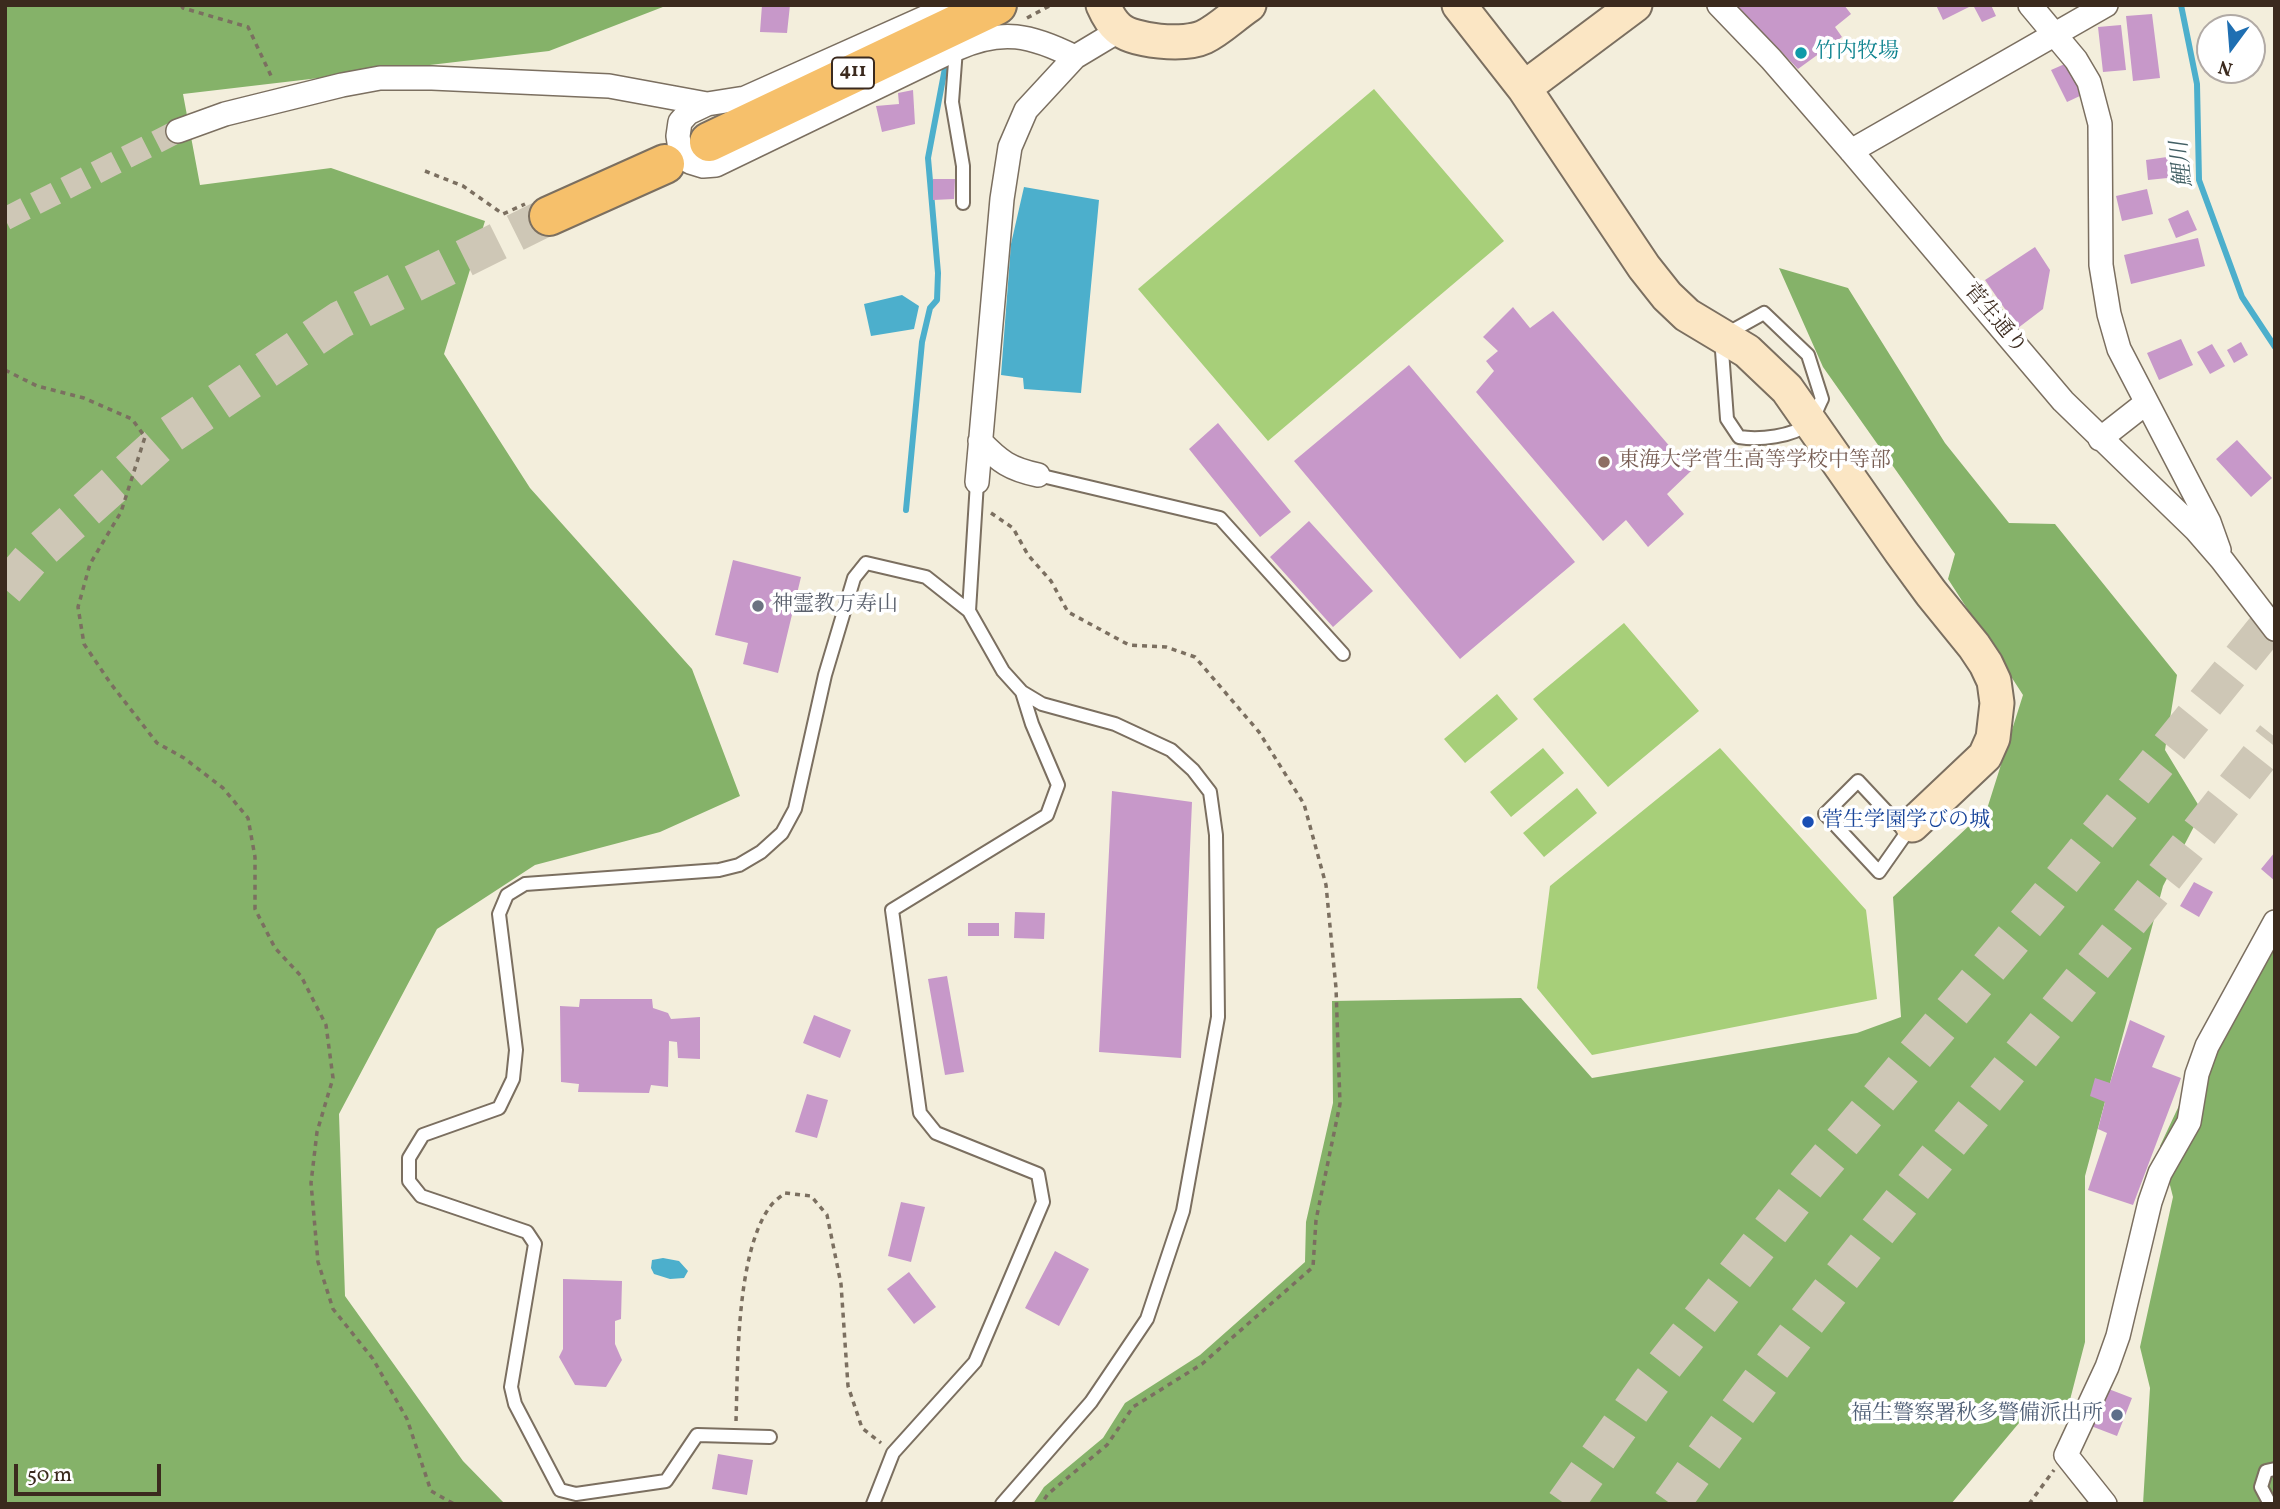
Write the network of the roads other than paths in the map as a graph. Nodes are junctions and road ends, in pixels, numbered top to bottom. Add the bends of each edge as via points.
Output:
1 (1249, 5) edge
2 (1459, 5) edge
3 (1635, 5) edge
4 (1719, 5) edge
5 (2030, 5) edge
6 (2106, 5) edge
7 (1112, 18) edge
8 (972, 25) edge
9 (2055, 33) junction
10 (1075, 57) junction
11 (1524, 88) junction
12 (707, 104) junction
13 (178, 131) tunnel mouth
14 (709, 142) dead end
15 (1852, 151) junction
16 (665, 164) dead end
17 (963, 203) dead end
18 (539, 209) tunnel mouth
19 (1721, 337) junction
20 (2146, 403) junction
21 (1810, 423) junction
22 (2100, 439) junction
23 (980, 441) junction
24 (1038, 475) joint
25 (977, 482) joint
26 (2222, 560) junction
27 (969, 611) junction
28 (2275, 629) edge
29 (1343, 654) dead end
30 (1022, 692) junction
31 (1912, 825) junction
32 (2275, 922) edge
33 (770, 1437) dead end
34 (2275, 1469) edge
35 (873, 1504) edge
36 (1002, 1504) edge
37 (2105, 1504) edge
38 (2270, 1504) edge

1 - 7 street via 1203,38 1178,43 1161,41
2 - 11 street
3 - 11 street
4 - 15 street, 菅生通り
5 - 9 street
6 - 9 street
7 - 10 street
8 - 10 street via 990,36 1015,35
8 - 12 street via 942,10 745,98
8 - 12 street via 716,165 703,166 690,162 680,149 678,136 680,122 688,113
8 - 14 highway, 411
8 - 17 lane via 952,102
9 - 15 street
9 - 20 street via 2089,82 2100,124 2103,277 2109,314 2119,349
10 - 23 street via 1026,110 1010,147
11 - 19 street via 1644,267 1687,315
12 - 13 street via 609,86 380,78 225,114
15 - 22 street, 菅生通り
16 - 18 highway
19 - 21 street via 1763,365 1787,389
19 - 21 lane via 1727,419 1739,436 1781,436
20 - 22 street
20 - 26 street via 2209,522
21 - 31 street via 1974,646 1994,681 1996,723 1985,756
22 - 26 street, 菅生通り
23 - 24 street via 998,460
23 - 25 street
24 - 29 lane via 1220,518
25 - 27 lane
26 - 28 street, 菅生通り
27 - 30 lane via 1003,671
27 - 33 lane via 926,578 866,563 854,578 825,675 795,809 782,833 761,852 719,870 525,884 507,895 499,914 516,1050 513,1079 499,1108 423,1135 409,1158 409,1181 421,1196 527,1231 535,1244 511,1387 515,1404 560,1490 576,1494 666,1481 697,1434
30 - 35 lane via 1058,785 1047,815 892,910 920,1114 936,1133 1038,1174 1043,1202 975,1362 893,1453
30 - 36 lane via 1042,704 1115,724 1171,750 1210,792 1216,835 1218,1017 1182,1211 1147,1319 1091,1402
31 - 31 lane via 1879,872 1825,814 1858,781 1901,827
32 - 37 street via 2207,1046 2189,1122 2160,1173 2150,1202 2118,1336 2066,1455
34 - 38 lane via 2266,1471 2261,1488

